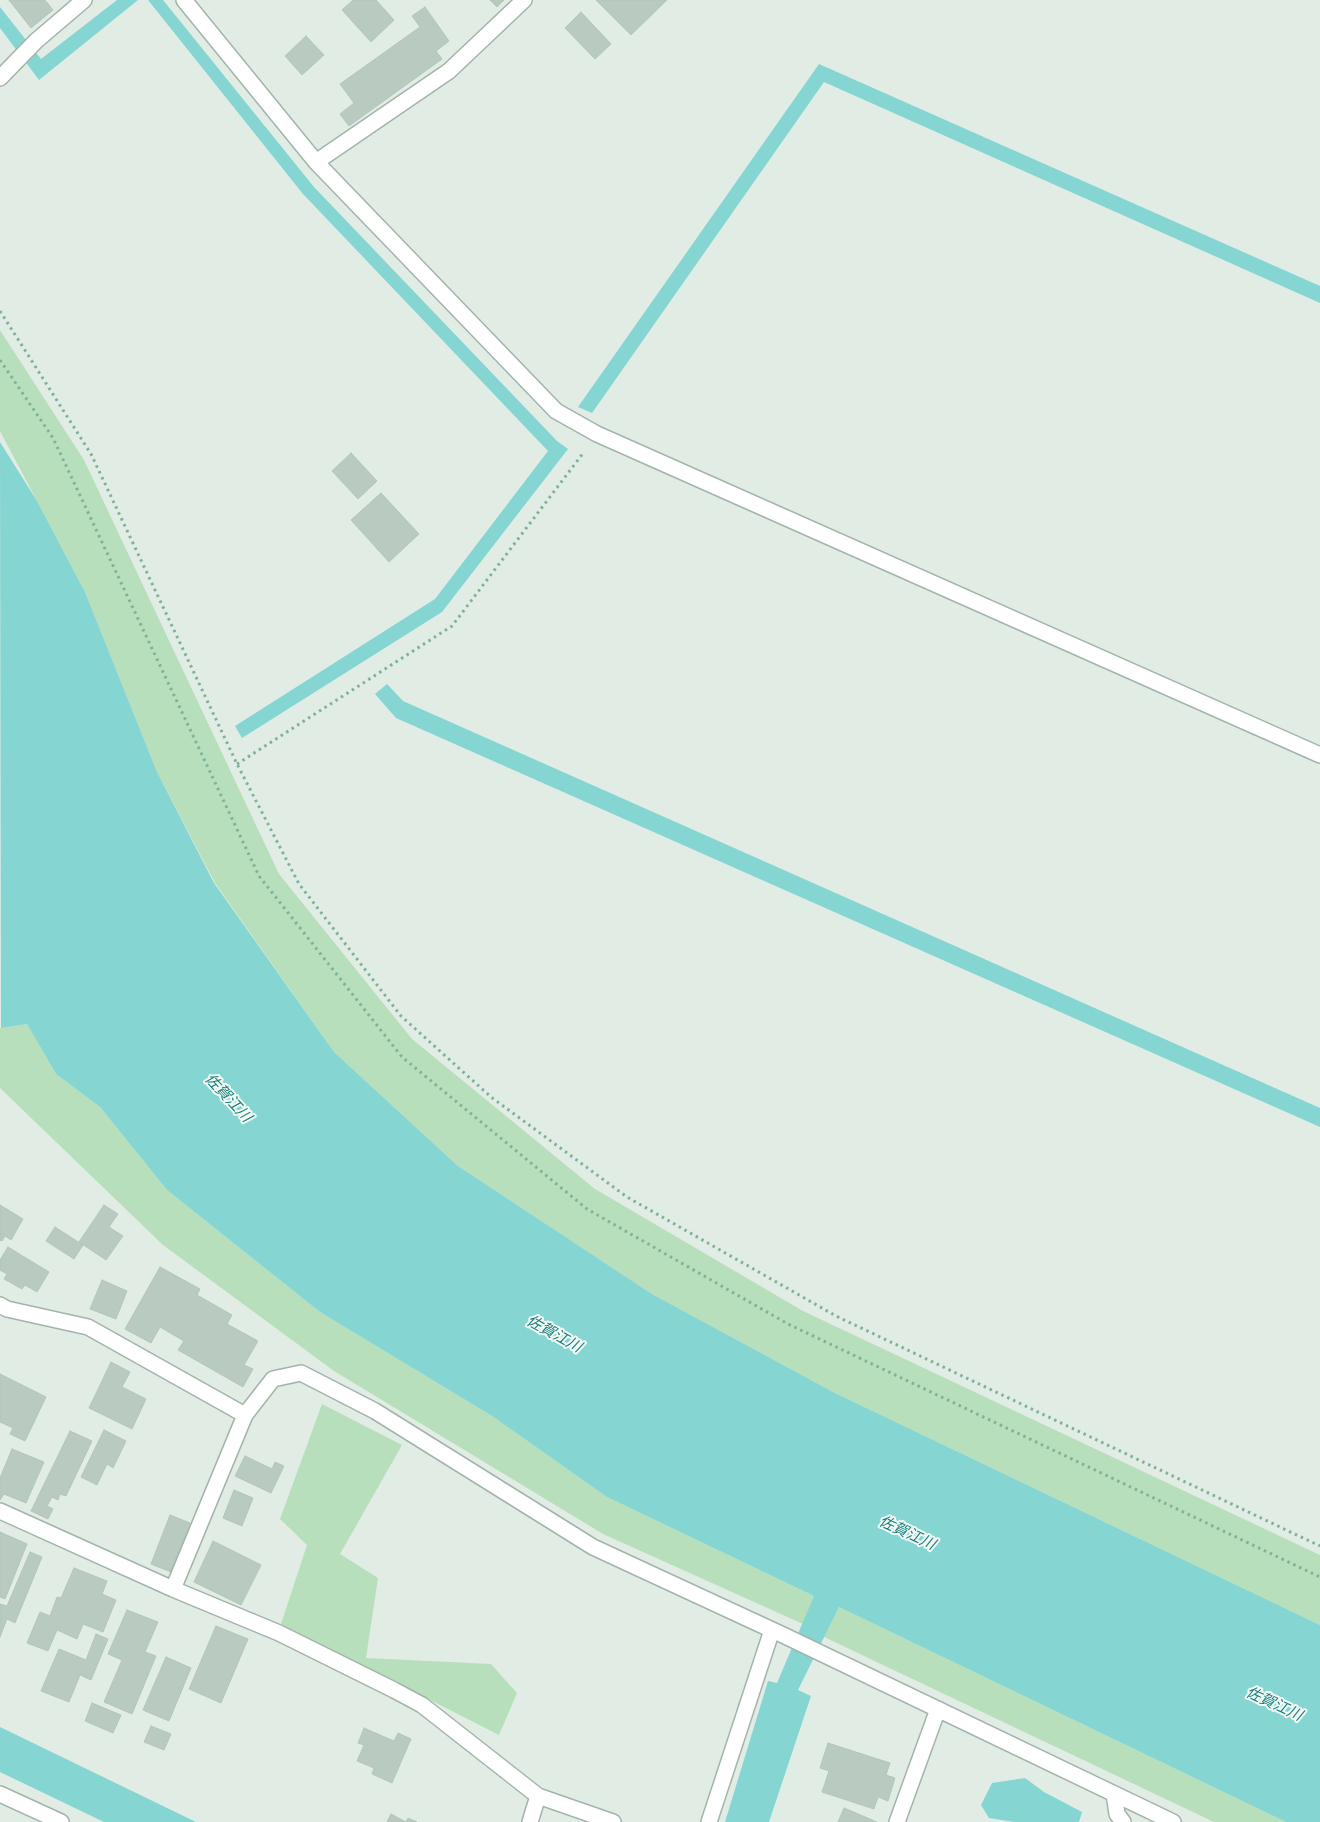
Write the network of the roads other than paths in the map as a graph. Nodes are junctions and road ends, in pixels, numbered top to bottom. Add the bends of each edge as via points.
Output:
1 (84, 0) edge
2 (184, 0) edge
3 (524, 0) edge
4 (0, 78) edge
5 (316, 162) junction
6 (1320, 755) edge
7 (0, 1305) edge
8 (244, 1415) junction
9 (0, 1511) edge
10 (173, 1588) junction
11 (777, 1632) junction
12 (938, 1709) junction
13 (0, 1794) edge
14 (1114, 1794) junction
15 (538, 1796) junction
16 (61, 1822) edge
17 (530, 1822) edge
18 (613, 1822) edge
19 (709, 1822) edge
20 (897, 1822) edge
21 (1122, 1822) edge
22 (1173, 1822) edge

1 - 4 street via 14,61
2 - 5 street
3 - 5 street via 449,71
5 - 6 street via 556,411 597,434
7 - 8 street via 88,1327
8 - 10 street
8 - 11 street via 273,1379 301,1373 375,1411 592,1547
9 - 10 street
10 - 15 street via 279,1633 422,1705
11 - 12 street
11 - 19 street
12 - 14 street
12 - 20 street
13 - 16 street
14 - 21 street via 1117,1814
14 - 22 street
15 - 17 street
15 - 18 street

